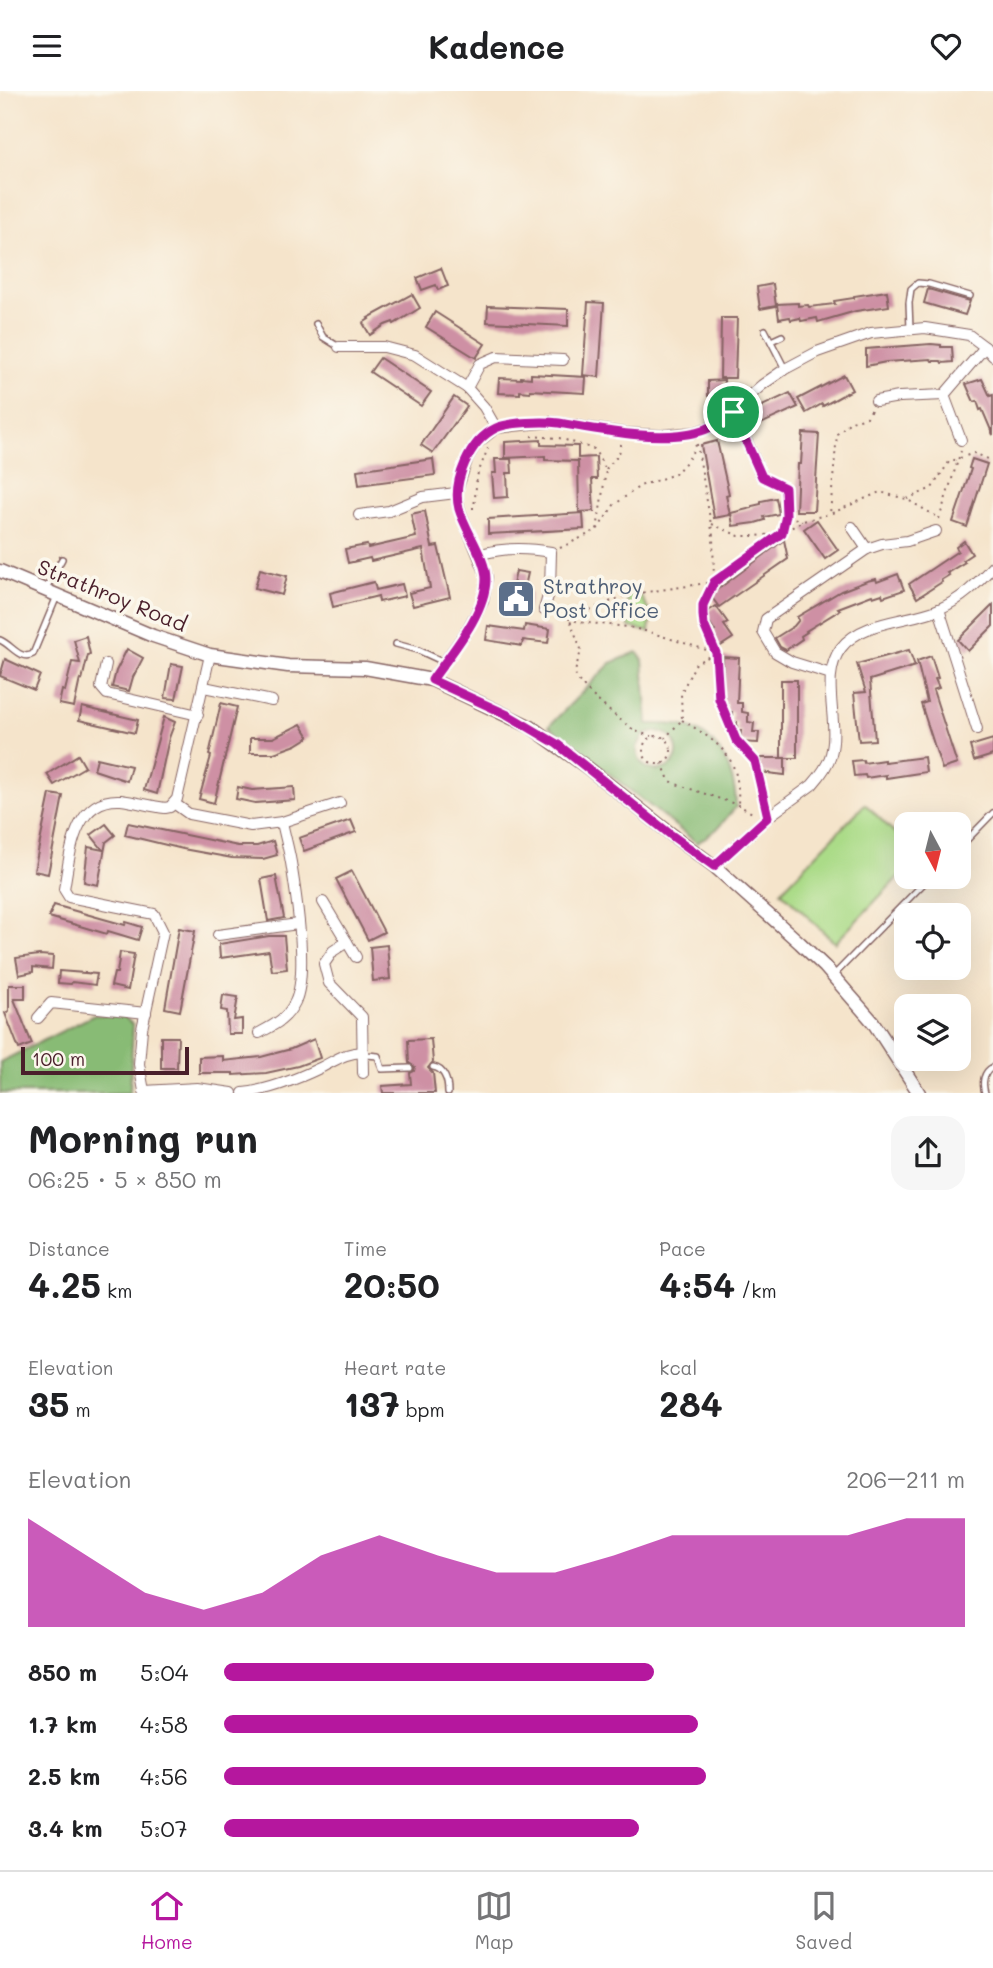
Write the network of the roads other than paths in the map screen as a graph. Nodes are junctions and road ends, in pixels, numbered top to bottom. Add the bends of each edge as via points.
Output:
1 (970, 296) dead end
2 (316, 324) dead end
3 (910, 329) junction
4 (765, 330) dead end
5 (782, 336) dead end
6 (771, 341) junction
7 (339, 347) joint
8 (985, 347) junction
9 (993, 356) edge
10 (563, 360) dead end
11 (785, 369) junction
12 (467, 388) junction
13 (944, 395) junction
14 (876, 401) road end
15 (733, 412) junction
16 (496, 428) junction
17 (961, 440) road end
18 (762, 477) road end
19 (456, 493) junction
20 (359, 515) dead end
21 (852, 527) dead end
22 (936, 531) dead end
23 (867, 549) junction
24 (479, 555) junction
25 (62, 559) dead end
26 (993, 566) edge
27 (0, 571) edge
28 (51, 593) junction
29 (939, 609) junction
30 (544, 610) road end
31 (0, 640) edge
32 (396, 644) dead end
33 (210, 655) junction
34 (444, 662) junction
35 (106, 664) dead end
36 (831, 674) junction
37 (432, 680) junction
38 (204, 687) junction
39 (272, 701) dead end
40 (198, 715) junction
41 (977, 729) dead end
42 (340, 803) dead end
43 (175, 804) junction
44 (993, 813) edge
45 (282, 821) junction
46 (971, 836) edge
47 (714, 866) junction
48 (917, 889) edge
49 (323, 902) dead end
50 (298, 924) junction
51 (218, 935) dead end
52 (347, 942) junction
53 (356, 957) dead end
54 (829, 971) junction
55 (146, 1013) junction
56 (38, 1018) dead end
57 (259, 1033) dead end
58 (363, 1052) junction
59 (433, 1067) dead end
60 (993, 1067) edge
61 (410, 1068) dead end
62 (363, 1073) dead end
63 (144, 1091) edge
64 (232, 1093) edge
65 (243, 1093) edge
66 (448, 1093) edge
67 (919, 1093) edge
68 (985, 1093) edge

1 - 3 lane via 918,283 911,289
2 - 7 lane via 323,337
3 - 8 street via 969,335
3 - 11 street via 871,333
4 - 6 lane
5 - 6 lane
6 - 11 lane
7 - 12 street via 384,347 415,355
8 - 9 street
8 - 13 street
10 - 12 street via 496,357 480,364
11 - 15 street
12 - 16 street
13 - 14 street
13 - 17 street
15 - 16 street via 696,432 660,435 551,422
15 - 18 street
16 - 19 street via 476,444
19 - 20 street
19 - 24 street
21 - 23 street
22 - 23 street
23 - 36 street via 766,619 763,632 775,652 792,663
24 - 30 street via 531,548 551,552
24 - 34 street via 487,577 483,601
25 - 28 lane
26 - 29 street via 973,589
27 - 28 street, Strathroy Road
28 - 31 lane via 33,654 23,656
28 - 33 street, Strathroy Road
29 - 36 street via 852,637 834,659
29 - 41 street
32 - 34 lane
33 - 37 street, Strathroy Road via 288,666 346,666
33 - 38 street
34 - 37 street
35 - 40 street via 101,687 107,694
36 - 47 street via 833,742 828,764 812,785 766,818
37 - 47 street via 557,744
38 - 39 street
38 - 40 street
40 - 43 street
42 - 45 street
43 - 45 street via 189,814 222,822 251,826
43 - 55 street via 165,809 111,801 89,813 75,833 64,889 69,897 154,914 163,932
44 - 46 lane
45 - 50 street
47 - 54 street
48 - 54 lane
49 - 52 street
50 - 51 street
50 - 57 street via 301,948 296,1001 284,1020
52 - 53 street
52 - 58 street via 324,964 329,983 362,1017
54 - 67 street via 873,1022
55 - 56 street via 51,1003
55 - 63 street via 139,1064
58 - 61 lane via 379,1056 382,1069
58 - 62 street
58 - 65 street via 348,1052 263,1091
59 - 66 lane via 444,1073
60 - 68 lane via 983,1078
63 - 64 street via 197,1088

